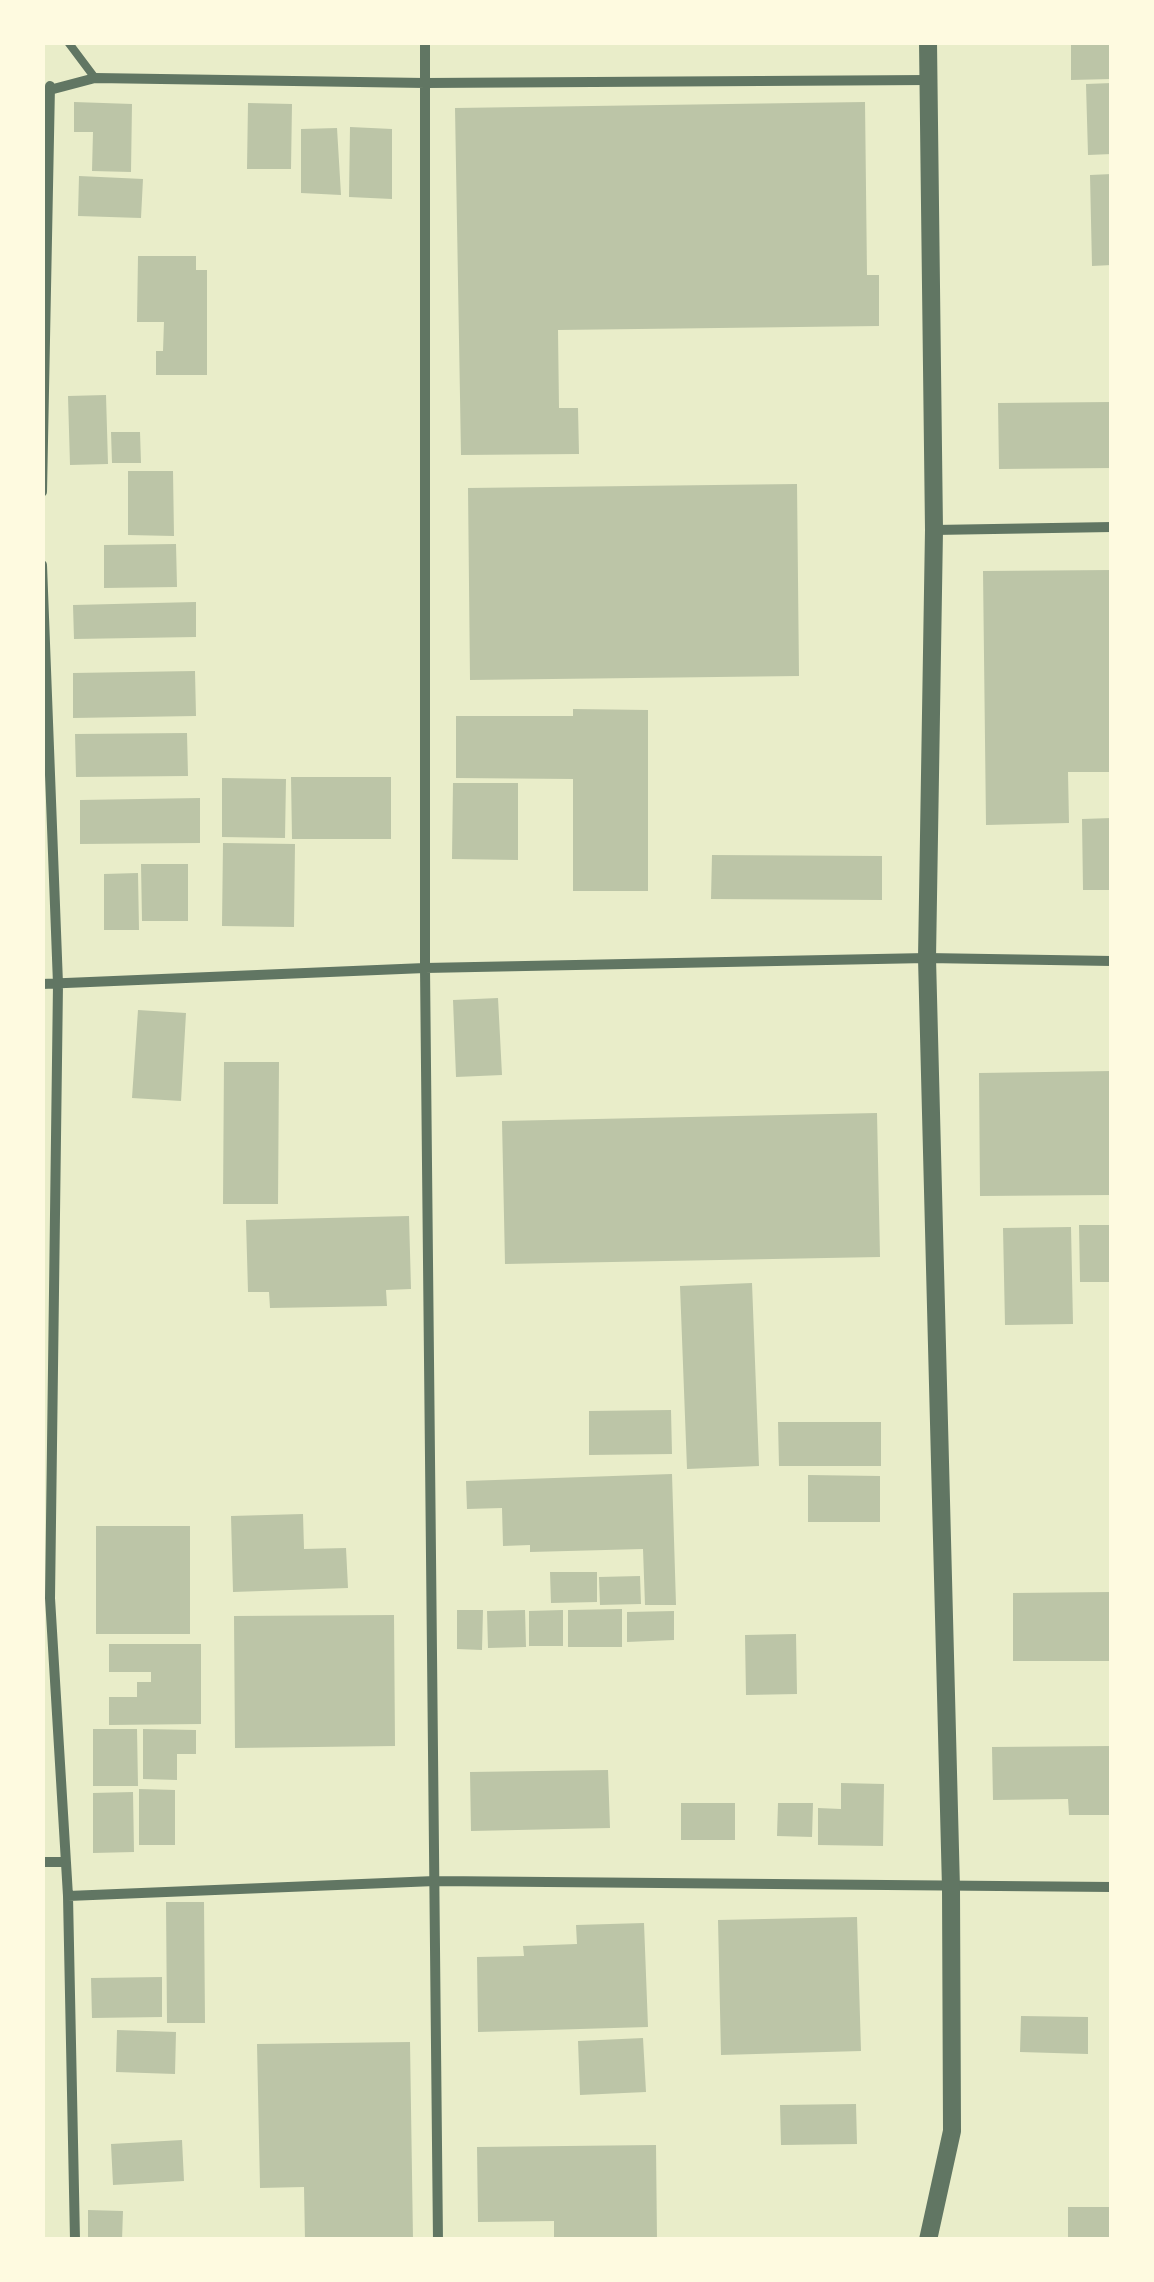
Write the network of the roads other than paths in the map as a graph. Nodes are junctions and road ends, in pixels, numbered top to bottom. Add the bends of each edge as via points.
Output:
1 (68, 42) edge
2 (425, 42) edge
3 (928, 42) edge
4 (95, 78) junction
5 (928, 80) junction
6 (425, 83) junction
7 (46, 89) edge
8 (42, 492) edge
9 (1112, 528) edge
10 (934, 530) junction
11 (42, 564) edge
12 (926, 958) junction
13 (1112, 961) edge
14 (425, 968) junction
15 (42, 984) edge
16 (58, 984) junction
17 (46, 1597) edge
18 (42, 1862) edge
19 (66, 1862) junction
20 (435, 1881) junction
21 (1112, 1886) edge
22 (951, 1888) junction
23 (68, 1896) junction
24 (74, 2240) edge
25 (438, 2240) edge
26 (928, 2240) edge

1 - 4 lane
2 - 6 street
3 - 5 street
4 - 6 street
4 - 7 street
5 - 6 street
5 - 10 street
6 - 14 street
7 - 8 street
9 - 10 street
10 - 12 street
11 - 16 street
12 - 13 street
12 - 14 street
12 - 22 street
14 - 16 street
14 - 20 street
15 - 16 street
16 - 17 street
17 - 19 street
18 - 19 street
19 - 23 street
20 - 22 street
20 - 23 street
20 - 25 street
21 - 22 street
22 - 26 street via 952,2131
23 - 24 street

